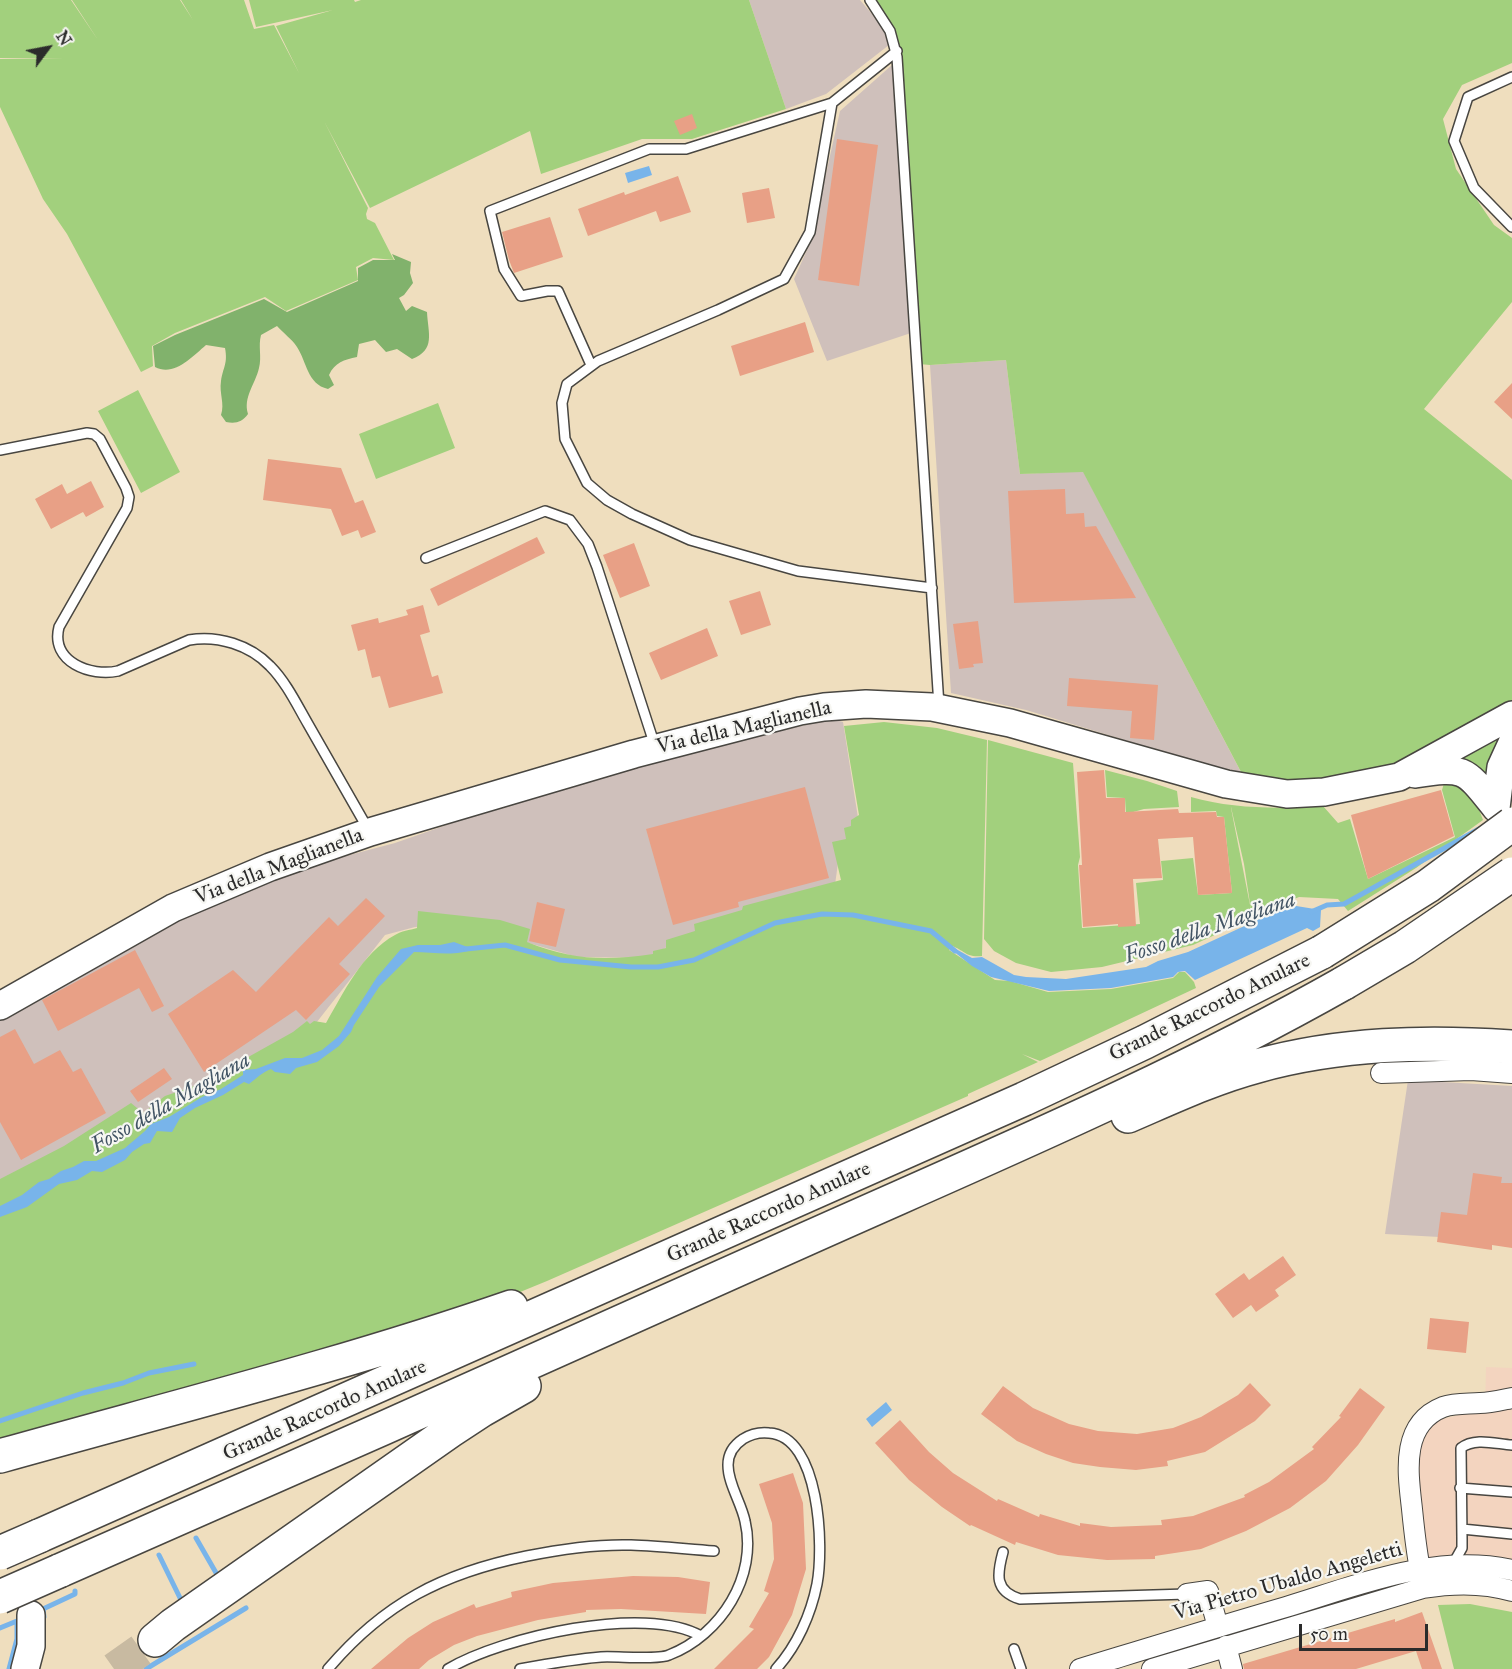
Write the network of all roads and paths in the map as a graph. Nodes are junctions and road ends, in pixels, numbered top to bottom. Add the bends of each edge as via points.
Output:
1 (870, 0) edge
2 (897, 51) junction
3 (1512, 77) edge
4 (832, 103) junction
5 (1512, 227) edge
6 (591, 365) junction
7 (0, 450) edge
8 (426, 558) dead end
9 (932, 588) junction
10 (939, 708) junction
11 (1512, 715) edge
12 (1512, 742) edge
13 (656, 748) junction
14 (1399, 777) junction
15 (1504, 816) edge
16 (370, 832) junction
17 (1512, 874) edge
18 (0, 1006) edge
19 (1512, 1047) edge
20 (1381, 1073) dead end
21 (1512, 1073) edge
22 (972, 1166) junction
23 (601, 1288) junction
24 (641, 1314) junction
25 (1512, 1398) edge
26 (1512, 1445) edge
27 (0, 1456) edge
28 (1460, 1488) junction
29 (1512, 1492) edge
30 (1462, 1529) junction
31 (1512, 1534) edge
32 (714, 1551) dead end
33 (1003, 1552) dead end
34 (0, 1553) edge
35 (1453, 1564) junction
36 (1420, 1569) junction
37 (1512, 1570) edge
38 (1512, 1591) edge
39 (1187, 1594) joint
40 (0, 1597) edge
41 (31, 1615) dead end
42 (1218, 1627) junction
43 (701, 1636) junction
44 (154, 1640) tunnel mouth
45 (1226, 1646) junction
46 (1014, 1649) dead end
47 (25, 1669) edge
48 (328, 1669) edge
49 (448, 1669) edge
50 (520, 1669) edge
51 (776, 1669) edge
52 (1021, 1669) edge
53 (1080, 1669) edge
54 (1152, 1669) edge
55 (1232, 1669) edge

1 - 2 lane via 884,20
2 - 4 lane
2 - 9 lane
3 - 5 lane via 1468,97 1454,141 1474,188
4 - 6 lane via 810,232 784,279
4 - 6 lane via 687,149 648,149 490,211 504,269 521,296 558,291
6 - 9 lane via 567,384 562,404 565,439 587,483 607,500 690,540 798,571
7 - 16 lane via 94,434 128,493 127,508 58,627 60,646 73,663 91,672 108,673 197,639 222,641 249,650 270,666 287,689
8 - 13 lane via 545,511 570,520 588,544 597,567
9 - 10 lane
10 - 13 main road, Via della Maglianella via 907,704 824,707
10 - 14 main road, Via della Maglianella via 1269,792 1307,794
11 - 14 main road, Via della Maglianella
12 - 15 main road via 1501,767
13 - 16 main road, Via della Maglianella
14 - 15 main road via 1442,770 1461,772 1474,781
15 - 23 highway, Grande Raccordo Anulare, bridge via 1428,886 1322,952 1035,1094
16 - 18 main road, Via della Maglianella via 270,867 173,908
17 - 22 highway, Grande Raccordo Anulare, bridge via 1405,947 1344,983 1193,1061
19 - 22 highway via 1400,1044 1292,1058 1208,1082 1096,1130
20 - 21 street
22 - 24 highway, Grande Raccordo Anulare
23 - 27 highway via 532,1300 452,1328
23 - 34 highway, Grande Raccordo Anulare, bridge
24 - 40 highway, Grande Raccordo Anulare, bridge
24 - 44 highway via 591,1351 482,1410
25 - 36 street via 1445,1407 1425,1419 1416,1432 1408,1464
26 - 28 lane via 1477,1442 1461,1448
28 - 29 lane
28 - 30 lane
30 - 31 lane
30 - 35 lane via 1462,1548
32 - 48 lane via 596,1546 557,1549 471,1569 399,1604
33 - 39 lane via 998,1572 1000,1583 1008,1594 1020,1599
35 - 36 street, Via Pietro Ubaldo Angeletti
35 - 37 street, Via Pietro Ubaldo Angeletti
36 - 42 street, Via Pietro Ubaldo Angeletti
38 - 45 street, Via Pietro Ubaldo Angeletti via 1467,1584 1423,1588
39 - 42 street via 1208,1591
41 - 47 main road via 31,1646
42 - 53 street, Via Pietro Ubaldo Angeletti
43 - 49 lane via 672,1625 628,1623 589,1627 514,1641
43 - 50 lane via 666,1657 600,1657
43 - 51 lane via 724,1614 748,1555 745,1521 729,1473 730,1454 750,1435 784,1436 801,1455 808,1473 821,1540 810,1609
45 - 54 street, Via Pietro Ubaldo Angeletti
45 - 55 street
46 - 52 lane

